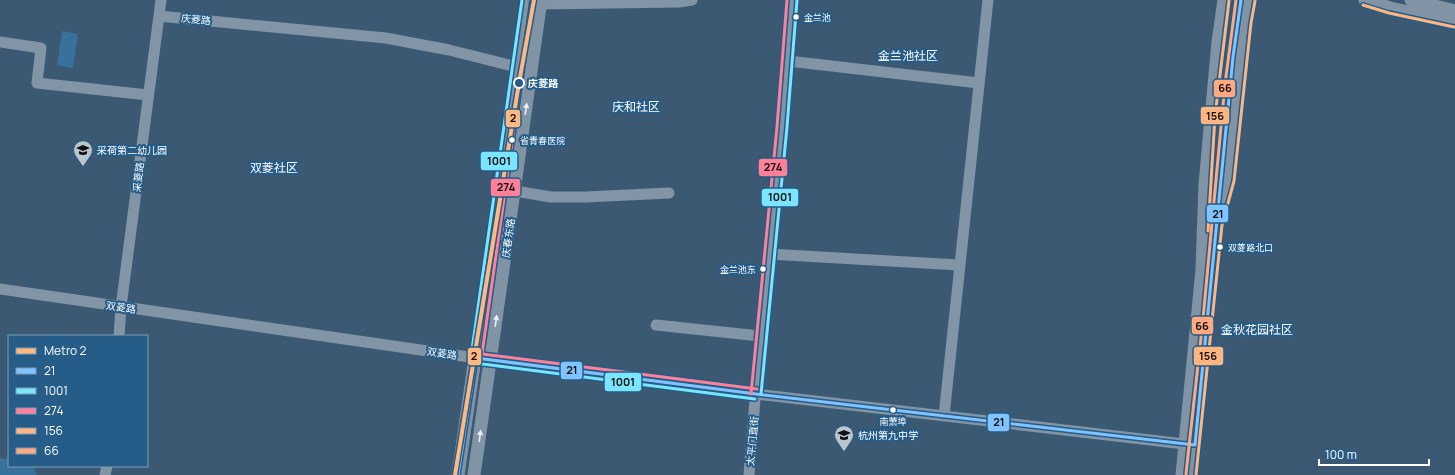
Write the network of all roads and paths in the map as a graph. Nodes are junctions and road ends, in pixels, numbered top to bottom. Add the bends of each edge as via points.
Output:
1 (162, 0) edge
2 (527, 0) edge
3 (692, 0) edge
4 (792, 0) edge
5 (988, 0) edge
6 (1224, 0) edge
7 (1230, 0) edge
8 (1241, 0) edge
9 (1250, 0) edge
10 (1365, 0) edge
11 (1411, 0) edge
12 (541, 2) edge
13 (1455, 11) edge
14 (160, 16) junction
15 (1455, 22) edge
16 (0, 42) edge
17 (788, 61) junction
18 (517, 67) junction
19 (979, 83) junction
20 (148, 95) junction
21 (1215, 179) junction
22 (515, 191) junction
23 (669, 193) dead end
24 (1217, 224) junction
25 (769, 254) junction
26 (959, 265) junction
27 (1202, 270) junction
28 (0, 289) edge
29 (121, 307) junction
30 (656, 325) dead end
31 (119, 335) edge
32 (760, 336) junction
33 (476, 358) junction
34 (491, 360) junction
35 (756, 394) junction
36 (944, 416) junction
37 (1190, 445) junction
38 (458, 475) edge
39 (474, 475) edge
40 (749, 475) edge
41 (1182, 475) edge
42 (1191, 475) edge

1 - 14 street, 采菱路
2 - 18 main road, 庆春东路
3 - 12 street
4 - 17 street, 太平门直街
5 - 19 street
6 - 27 main road via 1204,184
7 - 21 main road via 1218,99
8 - 21 main road
9 - 24 main road via 1229,180
10 - 15 main road
11 - 13 main road
22 -> 12 main road, 庆春东路
14 - 18 street, 庆菱路 via 386,38
14 - 20 street, 采菱路
16 - 20 street via 41,48 37,83
17 - 19 street
17 - 25 street, 太平门直街
18 - 33 main road, 庆春东路
19 - 26 street
20 - 29 street, 采菱路
21 - 24 main road
21 - 27 main road
22 - 23 street via 551,197 586,198
34 -> 22 main road, 庆春东路
24 - 37 main road
25 - 26 street
25 - 32 street, 太平门直街
26 - 36 street
27 - 37 main road
28 - 29 street, 双菱路
29 - 31 street, 采菱路
29 - 33 street, 双菱路
30 - 32 street
32 - 35 street, 太平门直街
33 - 34 street, 双菱路
33 - 38 main road, 庆春东路
34 - 35 street, 双菱路
39 -> 34 main road, 庆春东路
35 - 36 street, 双菱路
35 - 40 street, 太平门直街
36 - 37 street, 双菱路
37 - 41 main road
37 - 42 main road

